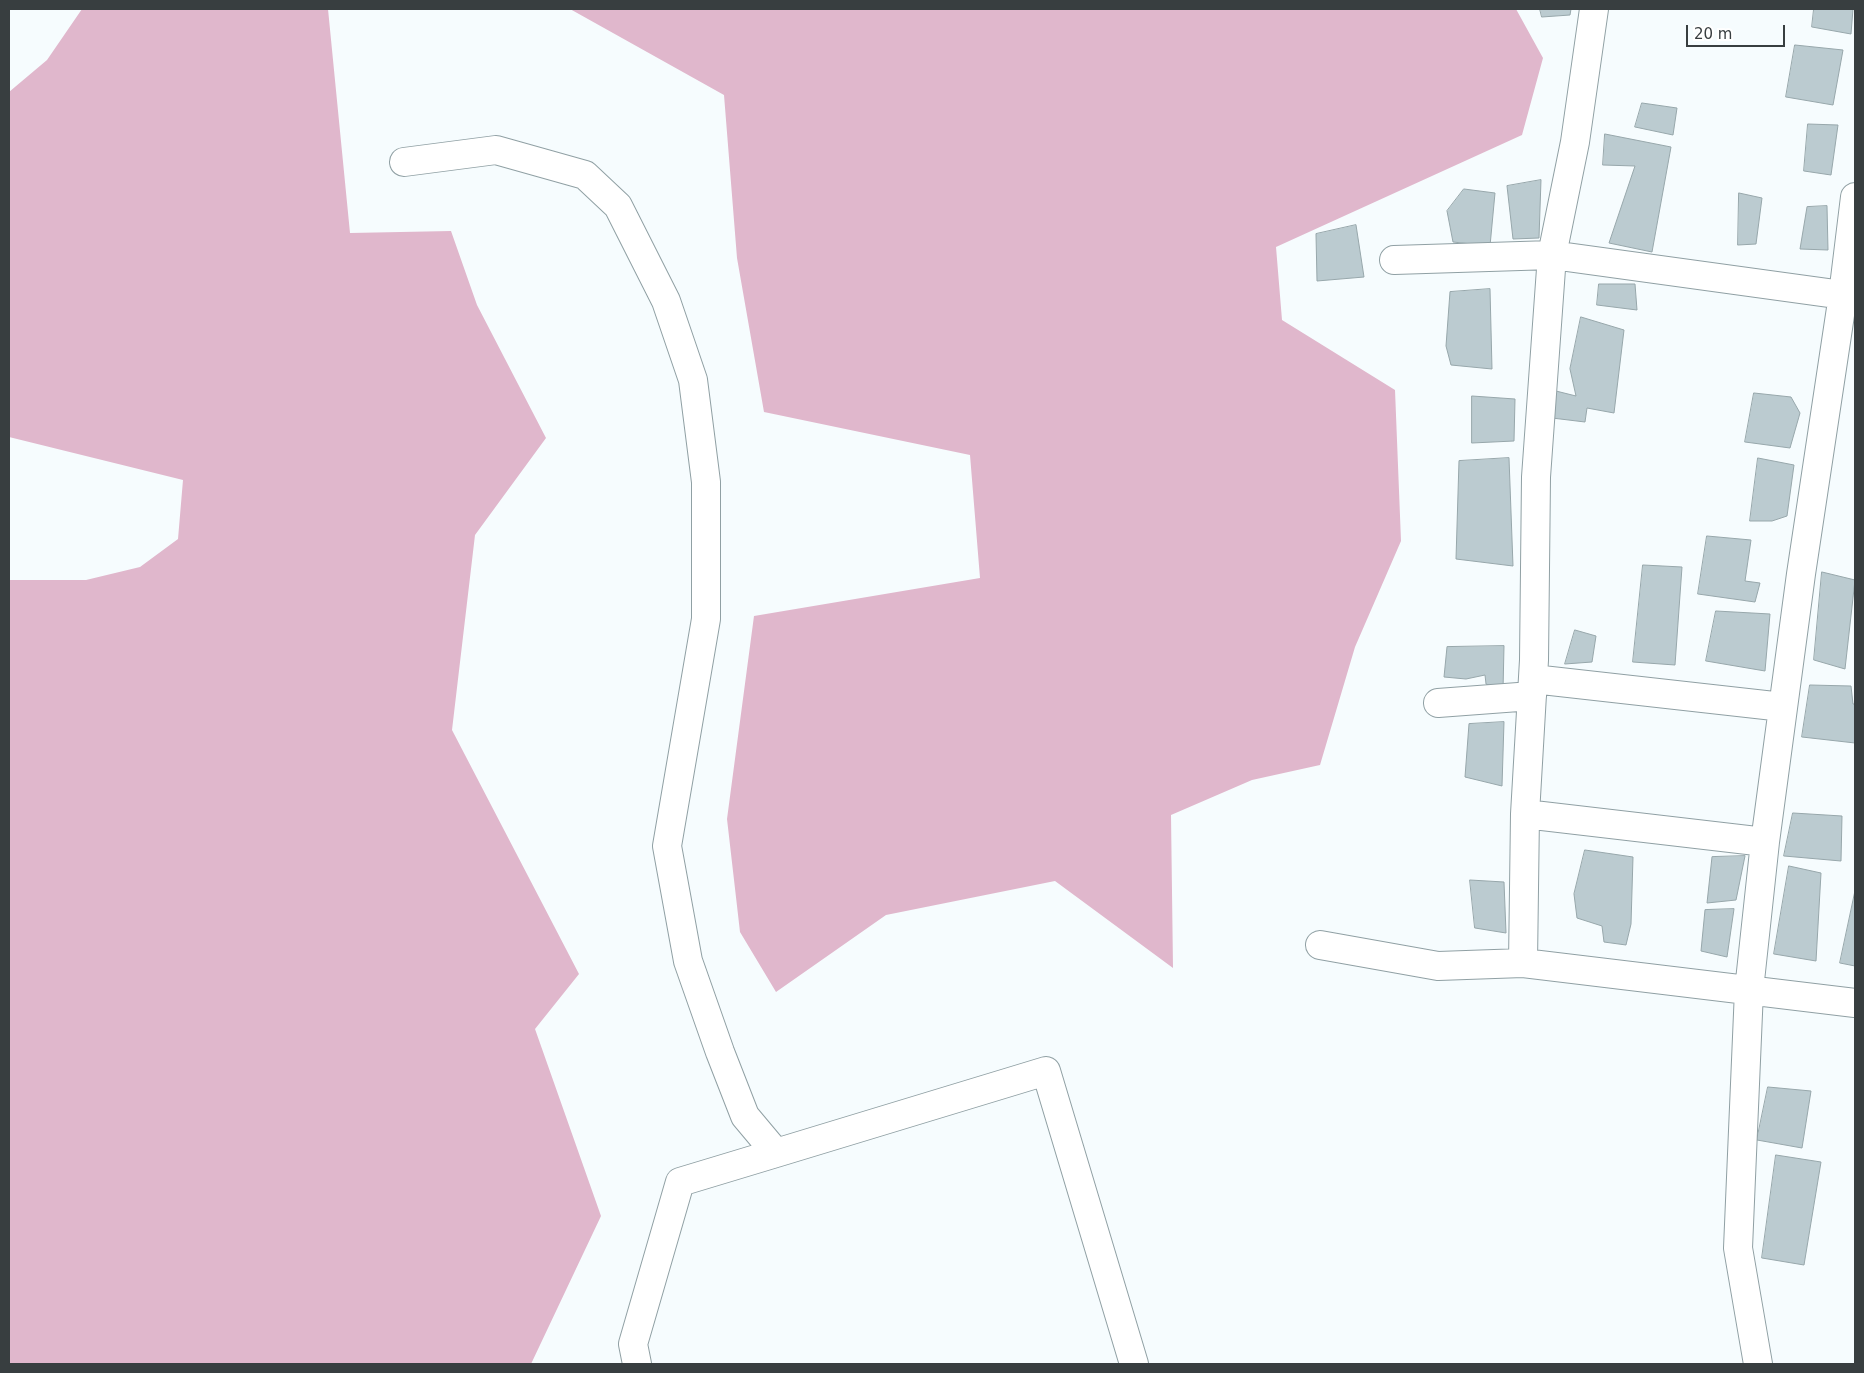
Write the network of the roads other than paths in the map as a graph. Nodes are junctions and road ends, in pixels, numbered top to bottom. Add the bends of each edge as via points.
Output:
1 (1594, 9) edge
2 (404, 162) dead end
3 (1855, 197) edge
4 (1552, 255) junction
5 (1394, 260) dead end
6 (1843, 295) junction
7 (1532, 688) junction
8 (1438, 703) dead end
9 (1783, 707) junction
10 (1525, 814) junction
11 (1765, 842) junction
12 (1320, 945) dead end
13 (1523, 963) junction
14 (1749, 990) junction
15 (1855, 1003) edge
16 (776, 1153) junction
17 (637, 1364) edge
18 (1134, 1364) edge
19 (1758, 1364) edge

1 - 4 street via 1575,142
2 - 16 street via 496,150 585,175 618,206 666,301 693,380 706,482 706,619 667,846 688,961 720,1052 745,1116
3 - 6 street
4 - 5 street
4 - 6 street
4 - 7 street via 1536,477
6 - 9 street
7 - 8 street
7 - 9 street
7 - 10 street
9 - 11 street
10 - 11 street
10 - 13 street
11 - 14 street
12 - 13 street via 1438,966
13 - 14 street
14 - 15 street
14 - 19 street via 1738,1248
16 - 17 street via 680,1182 633,1344
16 - 18 street via 1046,1070

